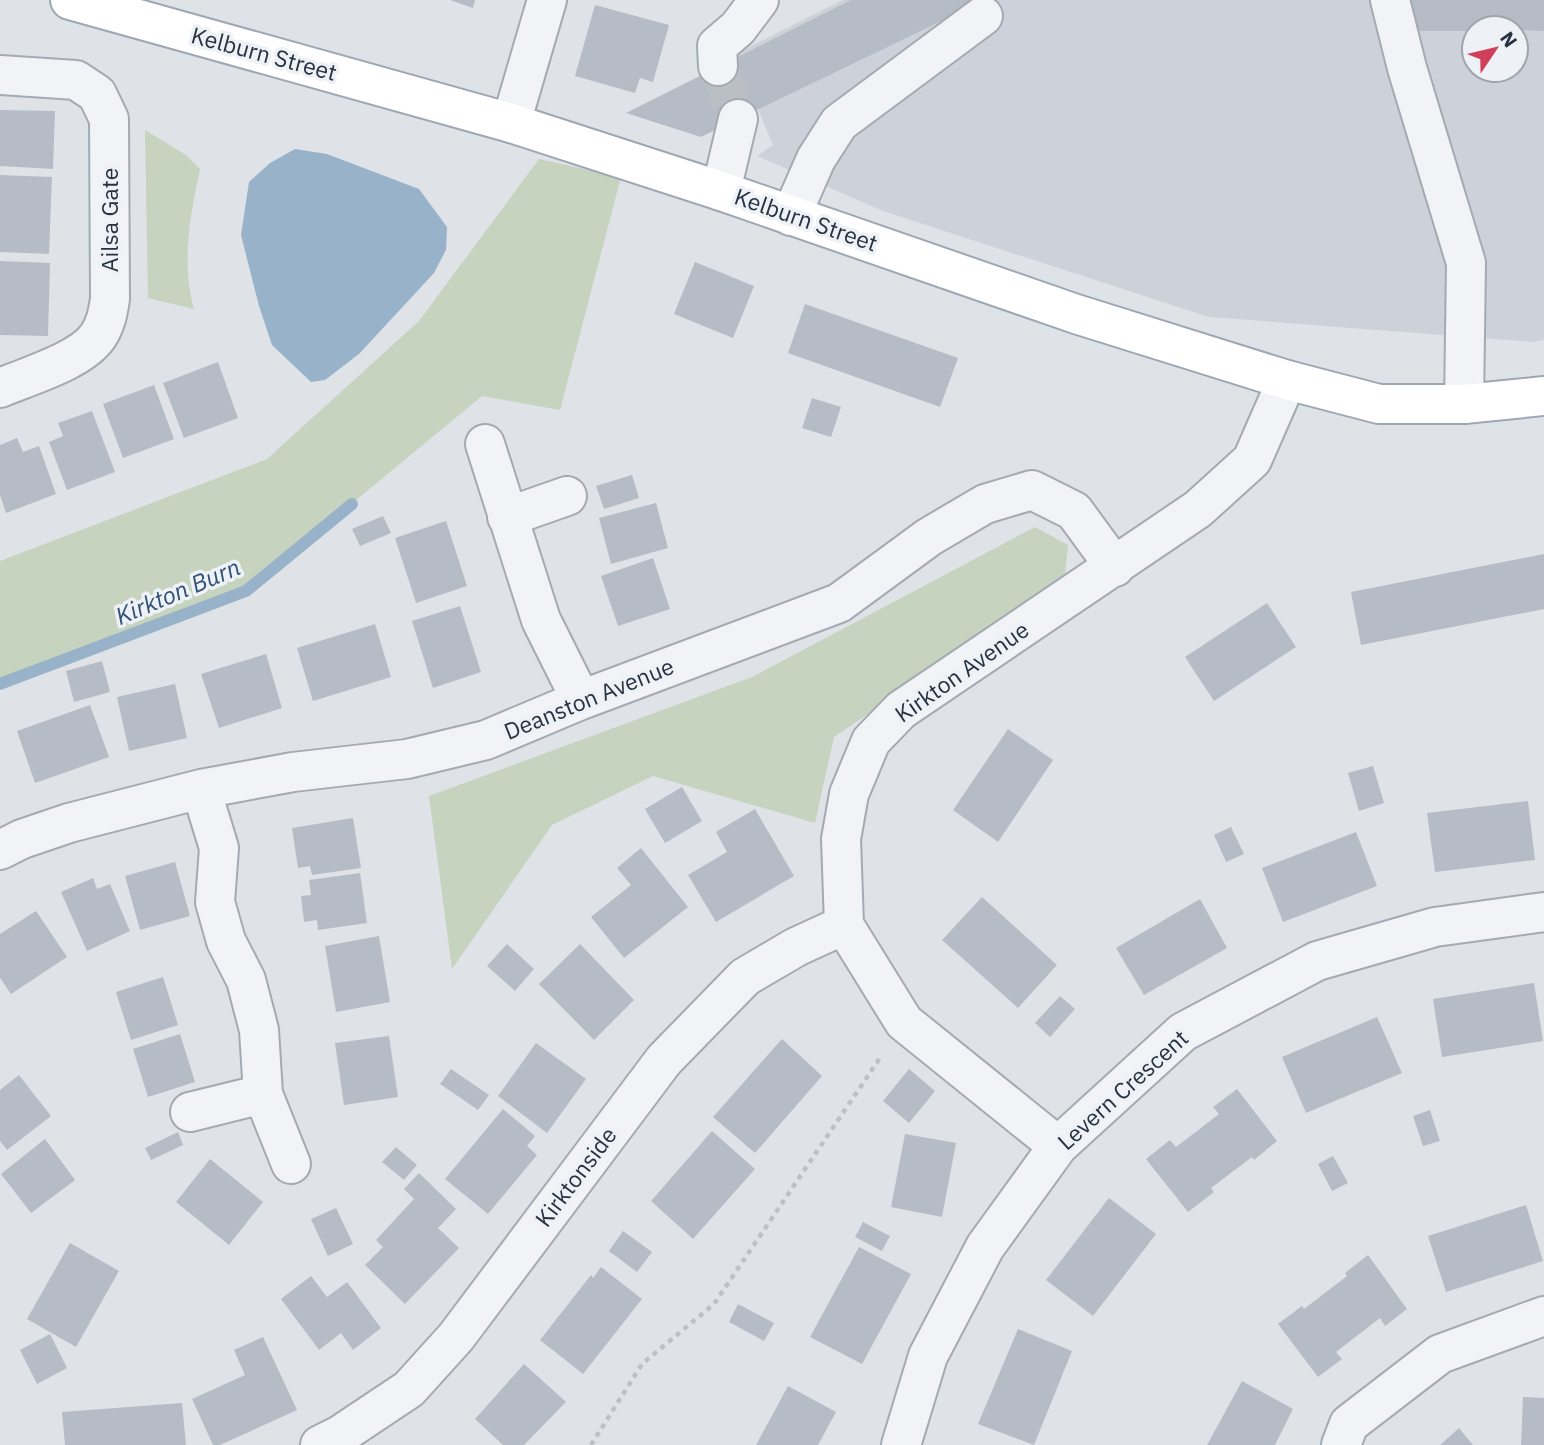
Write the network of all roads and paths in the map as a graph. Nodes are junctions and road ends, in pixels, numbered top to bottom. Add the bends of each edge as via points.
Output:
1 (70, 0) edge
2 (547, 0) edge
3 (759, 0) edge
4 (1390, 0) edge
5 (984, 16) dead end
6 (718, 66) tunnel mouth
7 (0, 75) edge
8 (738, 119) tunnel mouth
9 (511, 123) junction
10 (721, 191) junction
11 (792, 216) junction
12 (1287, 380) junction
13 (0, 388) edge
14 (1544, 396) edge
15 (1464, 404) junction
16 (485, 444) dead end
17 (567, 496) dead end
18 (507, 517) junction
19 (1115, 567) junction
20 (580, 700) junction
21 (201, 789) junction
22 (0, 850) edge
23 (1544, 912) edge
24 (844, 925) junction
25 (904, 1022) junction
26 (263, 1094) junction
27 (190, 1112) dead end
28 (1058, 1146) junction
29 (291, 1164) dead end
30 (1544, 1316) edge
31 (320, 1445) edge
32 (591, 1445) edge
33 (901, 1445) edge
34 (1341, 1445) edge

1 - 9 main road, Kelburn Street
2 - 9 street
3 - 6 street via 717,46
4 - 15 street via 1465,263
5 - 11 street via 839,123 816,159
7 - 13 street, Ailsa Gate via 76,80 97,94 110,119 110,299 97,338 75,356
8 - 10 street
9 - 10 main road, Kelburn Street
10 - 11 main road, Kelburn Street
11 - 12 main road, Kelburn Street via 1076,314
12 - 15 main road, Kelburn Street via 1379,404
12 - 19 street, Kirkton Avenue via 1252,460 1198,509
14 - 15 main road, Kelburn Street
16 - 18 street
17 - 18 street
18 - 20 street via 541,620
19 - 20 street, Deanston Avenue via 1074,511 1032,490 985,504 929,537 839,603
19 - 24 street, Kirkton Avenue via 901,710 870,741 849,794 841,839
20 - 21 street, Deanston Avenue via 486,740 407,759 293,772
21 - 22 street, Deanston Avenue via 69,823
21 - 26 street via 219,848 215,902 226,941 246,980 259,1030
23 - 28 street, Levern Crescent via 1435,927 1317,961 1183,1032
24 - 25 street, Kirkton Avenue
24 - 31 street, Kirktonside via 745,977 664,1060 456,1337 409,1389
25 - 28 street, Kirkton Avenue
25 - 32 path via 714,1304 642,1364
26 - 27 street
26 - 29 street
28 - 33 street, Levern Crescent via 985,1247 928,1356
30 - 34 street via 1440,1354 1349,1424

